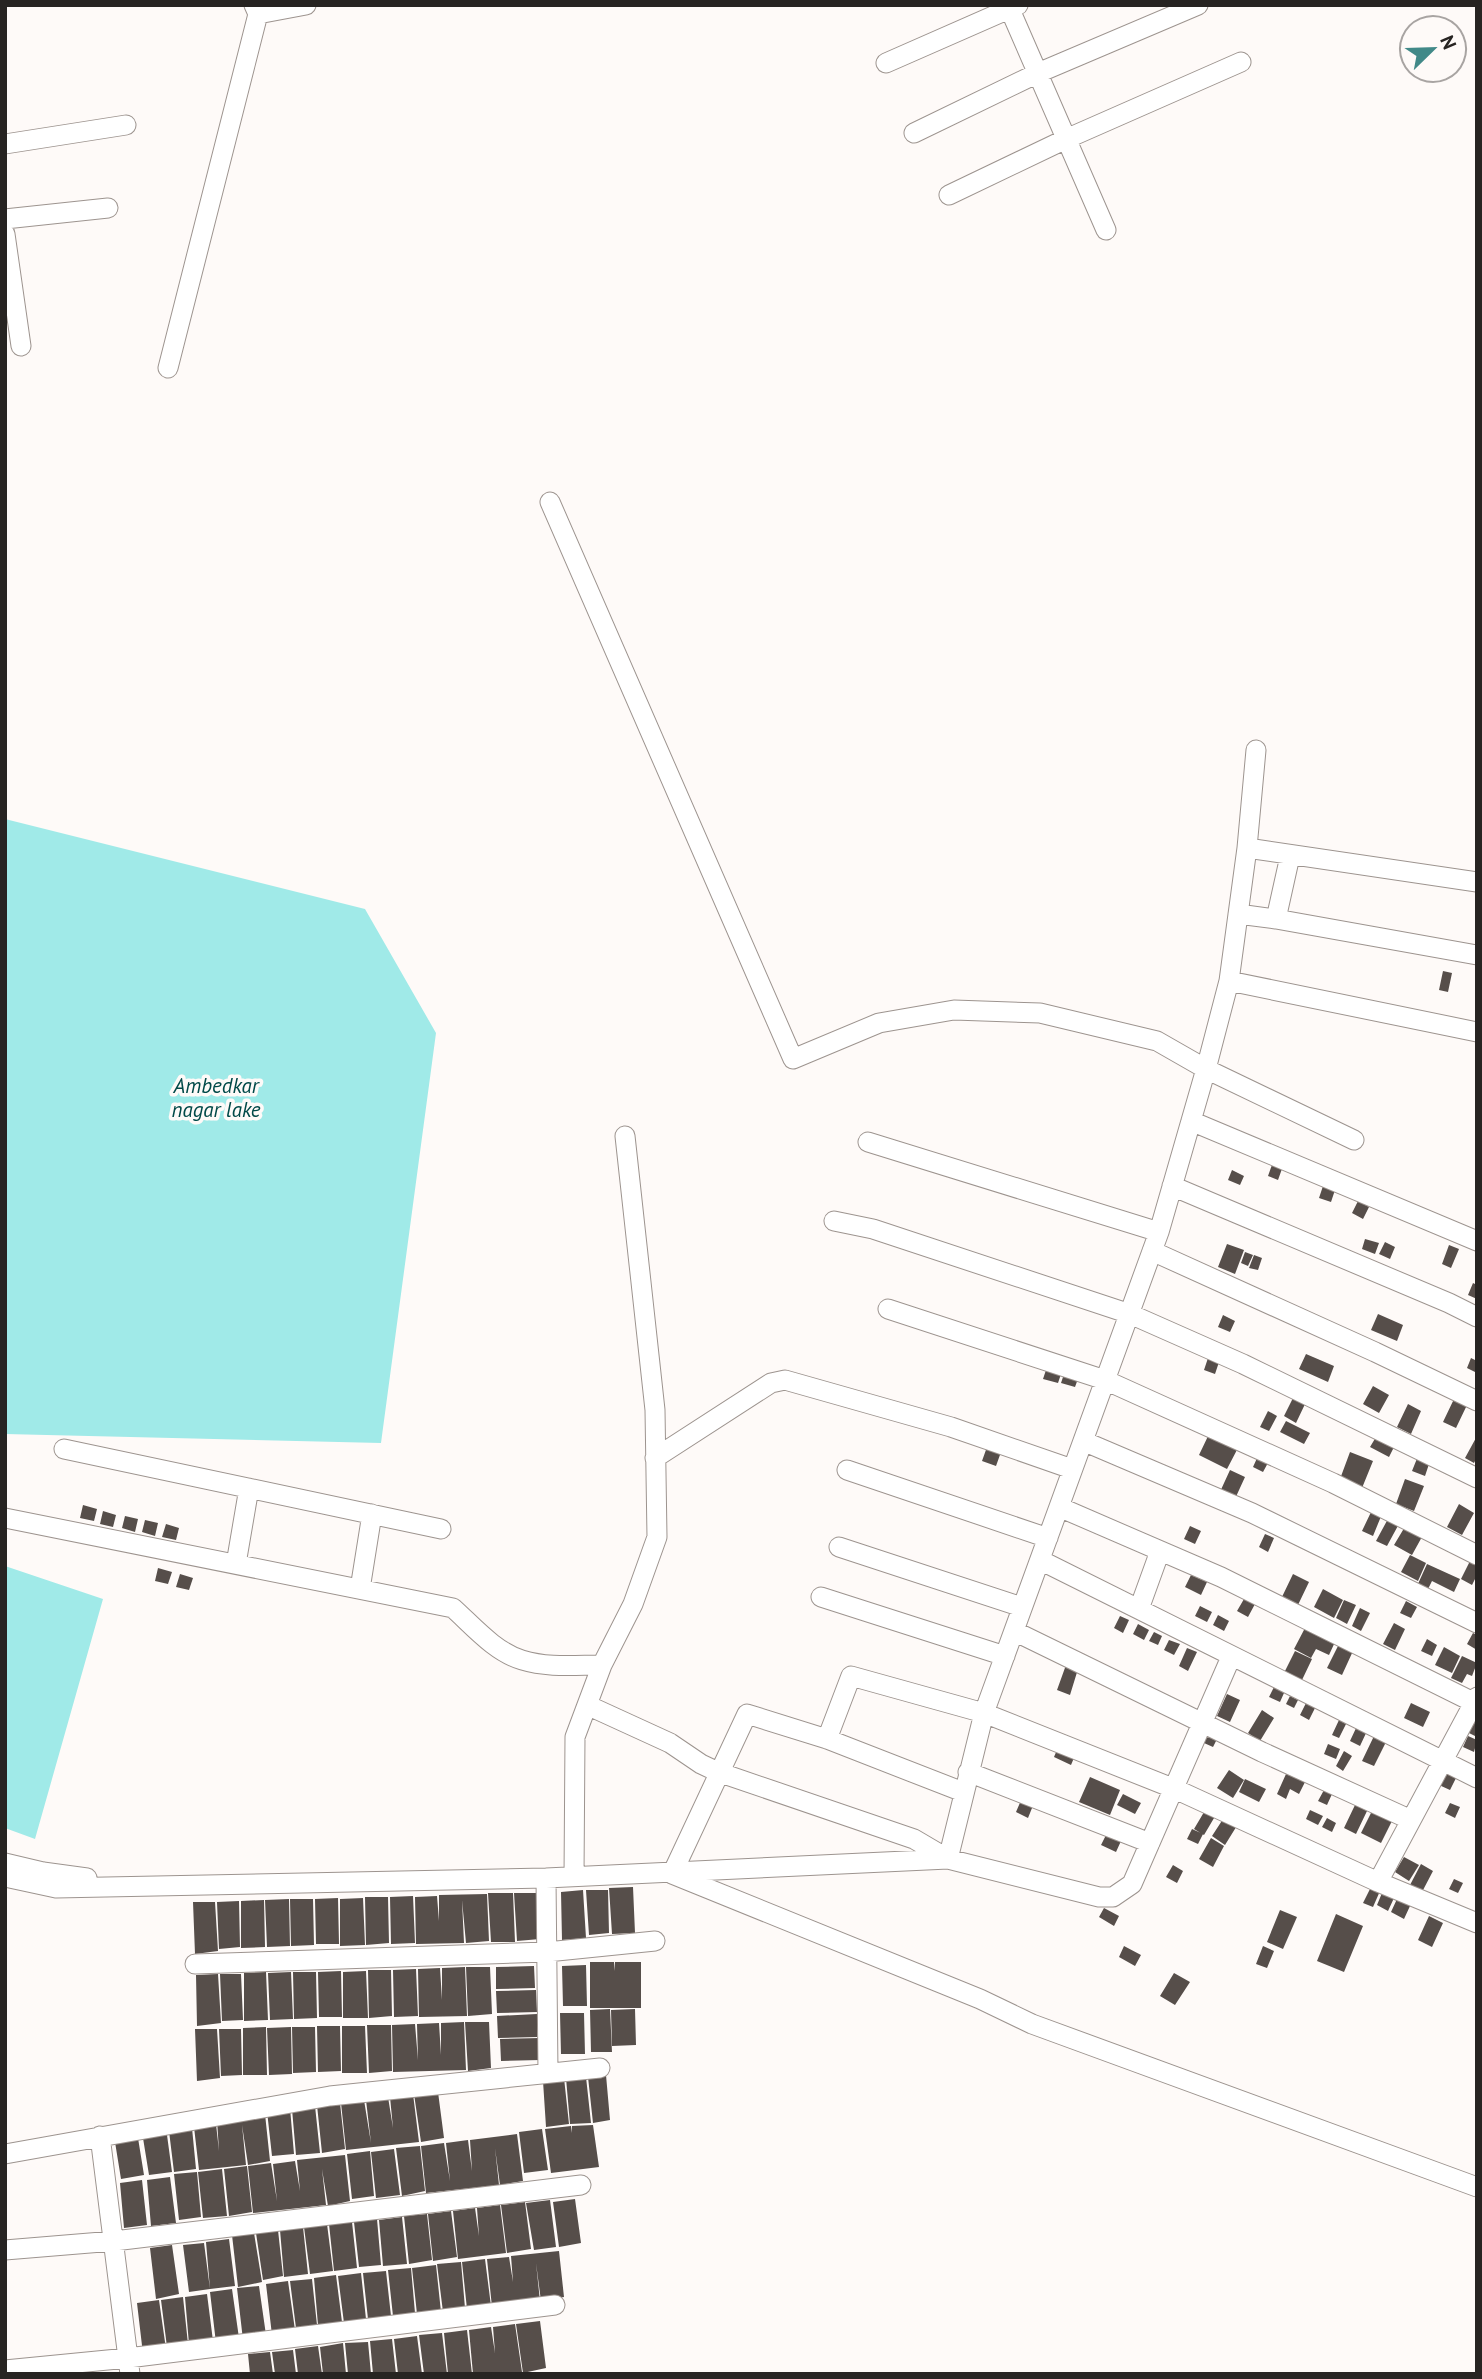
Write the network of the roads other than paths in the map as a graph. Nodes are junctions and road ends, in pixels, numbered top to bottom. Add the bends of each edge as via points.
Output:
1 (306, 5) edge
2 (1198, 5) edge
3 (1012, 7) edge
4 (256, 10) edge
5 (1241, 62) dead end
6 (886, 63) dead end
7 (1038, 73) junction
8 (126, 125) dead end
9 (914, 133) dead end
10 (1066, 139) junction
11 (5, 144) edge
12 (949, 195) dead end
13 (108, 208) dead end
14 (5, 219) edge
15 (1106, 230) dead end
16 (5, 234) edge
17 (9, 292) edge
18 (21, 346) dead end
19 (168, 368) dead end
20 (550, 502) dead end
21 (1256, 750) dead end
22 (1247, 848) junction
23 (1290, 856) junction
24 (1477, 882) edge
25 (1238, 914) junction
26 (1276, 919) junction
27 (1477, 955) edge
28 (1229, 981) junction
29 (1477, 1032) edge
30 (1206, 1069) junction
31 (1191, 1121) junction
32 (625, 1136) dead end
33 (1354, 1140) dead end
34 (868, 1142) dead end
35 (1172, 1186) junction
36 (834, 1221) dead end
37 (1159, 1232) junction
38 (1477, 1241) edge
39 (1152, 1251) junction
40 (888, 1309) dead end
41 (1129, 1314) junction
42 (1477, 1317) edge
43 (1105, 1380) junction
44 (1477, 1401) edge
45 (1083, 1441) junction
46 (64, 1449) dead end
47 (655, 1458) junction
48 (1072, 1469) junction
49 (848, 1470) dead end
50 (1477, 1478) edge
51 (249, 1488) junction
52 (1059, 1507) junction
53 (372, 1514) junction
54 (5, 1518) edge
55 (441, 1529) dead end
56 (1048, 1538) junction
57 (839, 1546) dead end
58 (1160, 1550) junction
59 (1477, 1555) edge
60 (1040, 1560) junction
61 (236, 1564) junction
62 (360, 1589) junction
63 (821, 1597) dead end
64 (1022, 1608) junction
65 (1139, 1609) junction
66 (1477, 1623) edge
67 (1014, 1631) junction
68 (1005, 1656) junction
69 (1231, 1657) junction
70 (603, 1665) junction
71 (1476, 1701) edge
72 (587, 1705) junction
73 (984, 1713) junction
74 (1203, 1723) junction
75 (827, 1739) junction
76 (1442, 1762) junction
77 (718, 1772) junction
78 (968, 1772) junction
79 (1477, 1778) edge
80 (1175, 1789) junction
81 (963, 1792) junction
82 (1411, 1821) junction
83 (1150, 1843) junction
84 (948, 1859) junction
85 (5, 1863) edge
86 (672, 1874) junction
87 (5, 1877) edge
88 (574, 1877) junction
89 (546, 1878) junction
90 (1378, 1882) junction
91 (140, 1886) junction
92 (1477, 1923) edge
93 (655, 1941) dead end
94 (547, 1952) junction
95 (195, 1964) dead end
96 (600, 2068) dead end
97 (548, 2073) junction
98 (100, 2136) junction
99 (5, 2154) edge
100 (581, 2185) dead end
101 (1477, 2187) edge
102 (114, 2241) junction
103 (5, 2250) edge
104 (555, 2305) dead end
105 (130, 2366) edge
106 (5, 2370) edge

1 - 4 street
2 - 7 street
3 - 6 street
3 - 7 street
4 - 19 street
5 - 10 street
7 - 9 street
7 - 10 street
8 - 11 street
10 - 12 street
10 - 15 street
13 - 14 street
16 - 17 street
17 - 18 street
20 - 30 street via 793,1059 880,1023 954,1010 1053,1016 1157,1041
21 - 22 street
22 - 23 street
22 - 25 street
23 - 24 street
23 - 26 street
25 - 26 street
25 - 28 street
26 - 27 street
28 - 29 street
28 - 30 street
30 - 31 street
30 - 33 street
31 - 35 street
31 - 38 street
32 - 47 street via 655,1410
34 - 37 street
35 - 37 street
35 - 42 street
36 - 41 street via 873,1229
37 - 39 street
39 - 41 street
39 - 44 street
40 - 43 street
41 - 43 street
41 - 50 street via 1255,1369
43 - 45 street
43 - 59 street via 1334,1483
45 - 48 street
45 - 66 street via 1252,1513
46 - 51 street
47 - 48 street via 771,1383 785,1380 951,1427
47 - 70 street via 657,1537 633,1604
48 - 52 street
49 - 56 street
51 - 53 street
51 - 61 street
52 - 56 street
52 - 58 street
53 - 55 street
53 - 62 street
54 - 61 street
56 - 60 street
57 - 64 street
58 - 65 street
58 - 71 street
60 - 64 street
60 - 65 street
61 - 62 street
62 - 70 street via 453,1608 489,1642 519,1659 546,1665
63 - 68 street
64 - 67 street
65 - 69 street
67 - 68 street
67 - 74 street
68 - 73 street
69 - 74 street
69 - 76 street
70 - 72 street
71 - 76 street
72 - 77 street via 670,1743
72 - 88 street via 575,1737
73 - 75 street via 851,1676
73 - 78 street
73 - 80 street
74 - 80 street
74 - 82 street
75 - 77 street via 747,1714
75 - 81 street
76 - 79 street
76 - 82 street
77 - 84 street via 914,1839
77 - 86 street
78 - 81 street
78 - 83 street
80 - 83 street
80 - 90 street
81 - 84 street
82 - 90 street
83 - 84 street via 1132,1884 1113,1897
84 - 86 street
85 - 91 street
86 - 88 street
86 - 101 street via 980,1998 1032,2024
87 - 91 street via 56,1888
88 - 89 street
89 - 91 street
89 - 94 street
90 - 92 street
93 - 94 street
94 - 95 street
94 - 97 street
96 - 97 street
97 - 98 street via 330,2096
98 - 99 street
98 - 102 street
100 - 102 street
102 - 103 street
102 - 105 street
104 - 105 street
105 - 106 street

